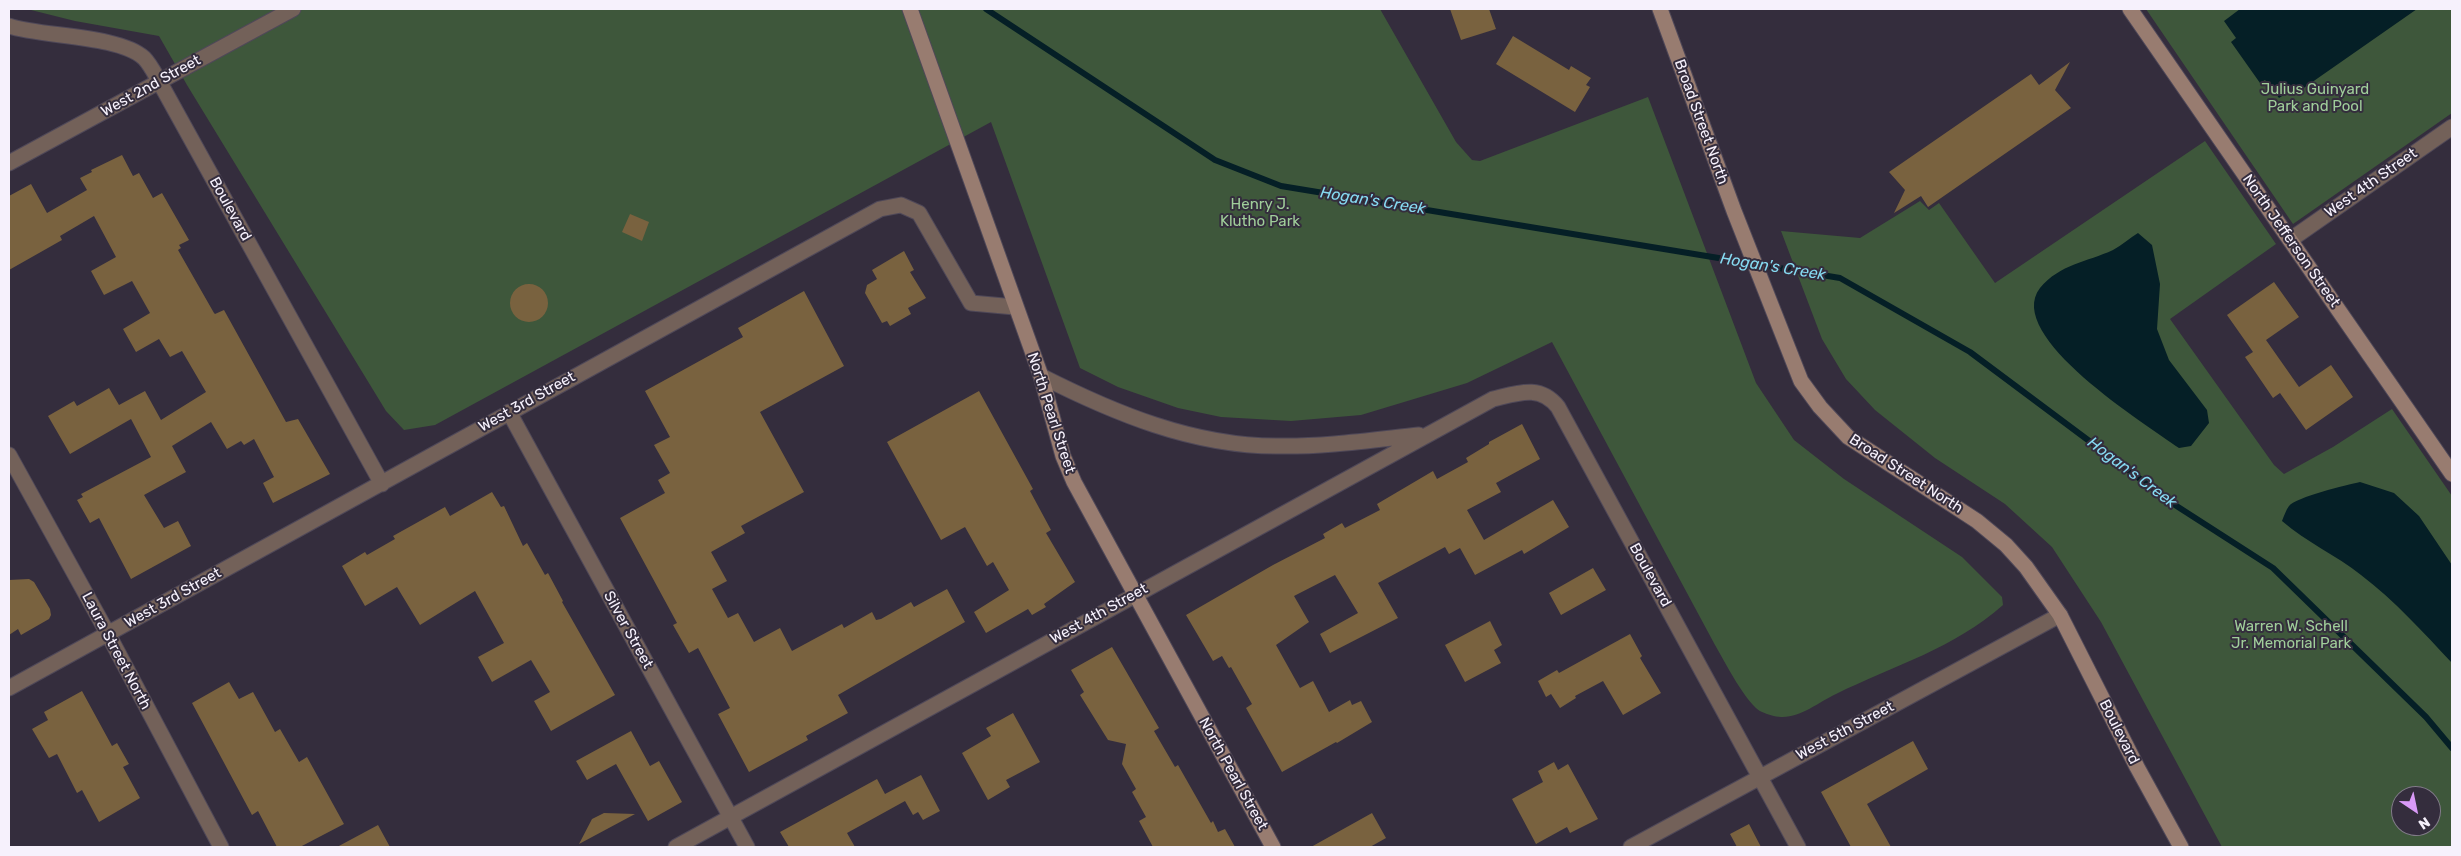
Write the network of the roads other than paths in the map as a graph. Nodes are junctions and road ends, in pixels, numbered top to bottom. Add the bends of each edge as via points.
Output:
1 (293, 9) edge
2 (1660, 9) edge
3 (2130, 9) edge
4 (913, 15) edge
5 (9, 26) edge
6 (160, 81) junction
7 (2452, 127) edge
8 (9, 163) edge
9 (2290, 240) junction
10 (1015, 308) junction
11 (1041, 376) junction
12 (1526, 390) joint
13 (509, 412) junction
14 (1427, 435) junction
15 (9, 456) edge
16 (2452, 474) edge
17 (382, 484) junction
18 (1135, 594) junction
19 (2060, 615) junction
20 (108, 634) junction
21 (9, 688) edge
22 (1761, 776) junction
23 (731, 818) junction
24 (221, 847) edge
25 (676, 847) edge
26 (747, 847) edge
27 (1273, 847) edge
28 (1631, 847) edge
29 (1798, 847) edge
30 (2181, 847) edge

1 - 6 street, West 2nd Street
2 - 19 street, Broad Street North via 1770,307 1801,381 1825,413 1860,446 1977,521 2006,545 2038,582
3 - 9 street, North Jefferson Street
4 - 10 street, North Pearl Street
5 - 6 street, Boulevard via 127,48 144,59
6 - 8 street, West 2nd Street
6 - 17 street, Boulevard
7 - 9 street, West 4th Street
9 - 16 street, North Jefferson Street
10 - 11 street, North Pearl Street
10 - 13 street, West 3rd Street via 971,303 919,213 901,204 880,209
11 - 14 street via 1092,402 1148,423 1209,439 1274,446 1339,444
11 - 18 street, North Pearl Street via 1063,456 1074,482
12 - 14 street, West 4th Street via 1493,399
12 - 22 street, Boulevard via 1550,397 1558,407
13 - 17 street, West 3rd Street
13 - 23 street, Silver Street
14 - 18 street, West 4th Street
15 - 20 street, Laura Street North
17 - 20 street, West 3rd Street
18 - 23 street, West 4th Street
18 - 27 street, North Pearl Street
19 - 22 street, West 5th Street
19 - 30 street, Boulevard
20 - 21 street, West 3rd Street
20 - 24 street, Laura Street North
22 - 28 street, West 5th Street
22 - 29 street, Boulevard
23 - 25 street, West 4th Street
23 - 26 street, Silver Street

